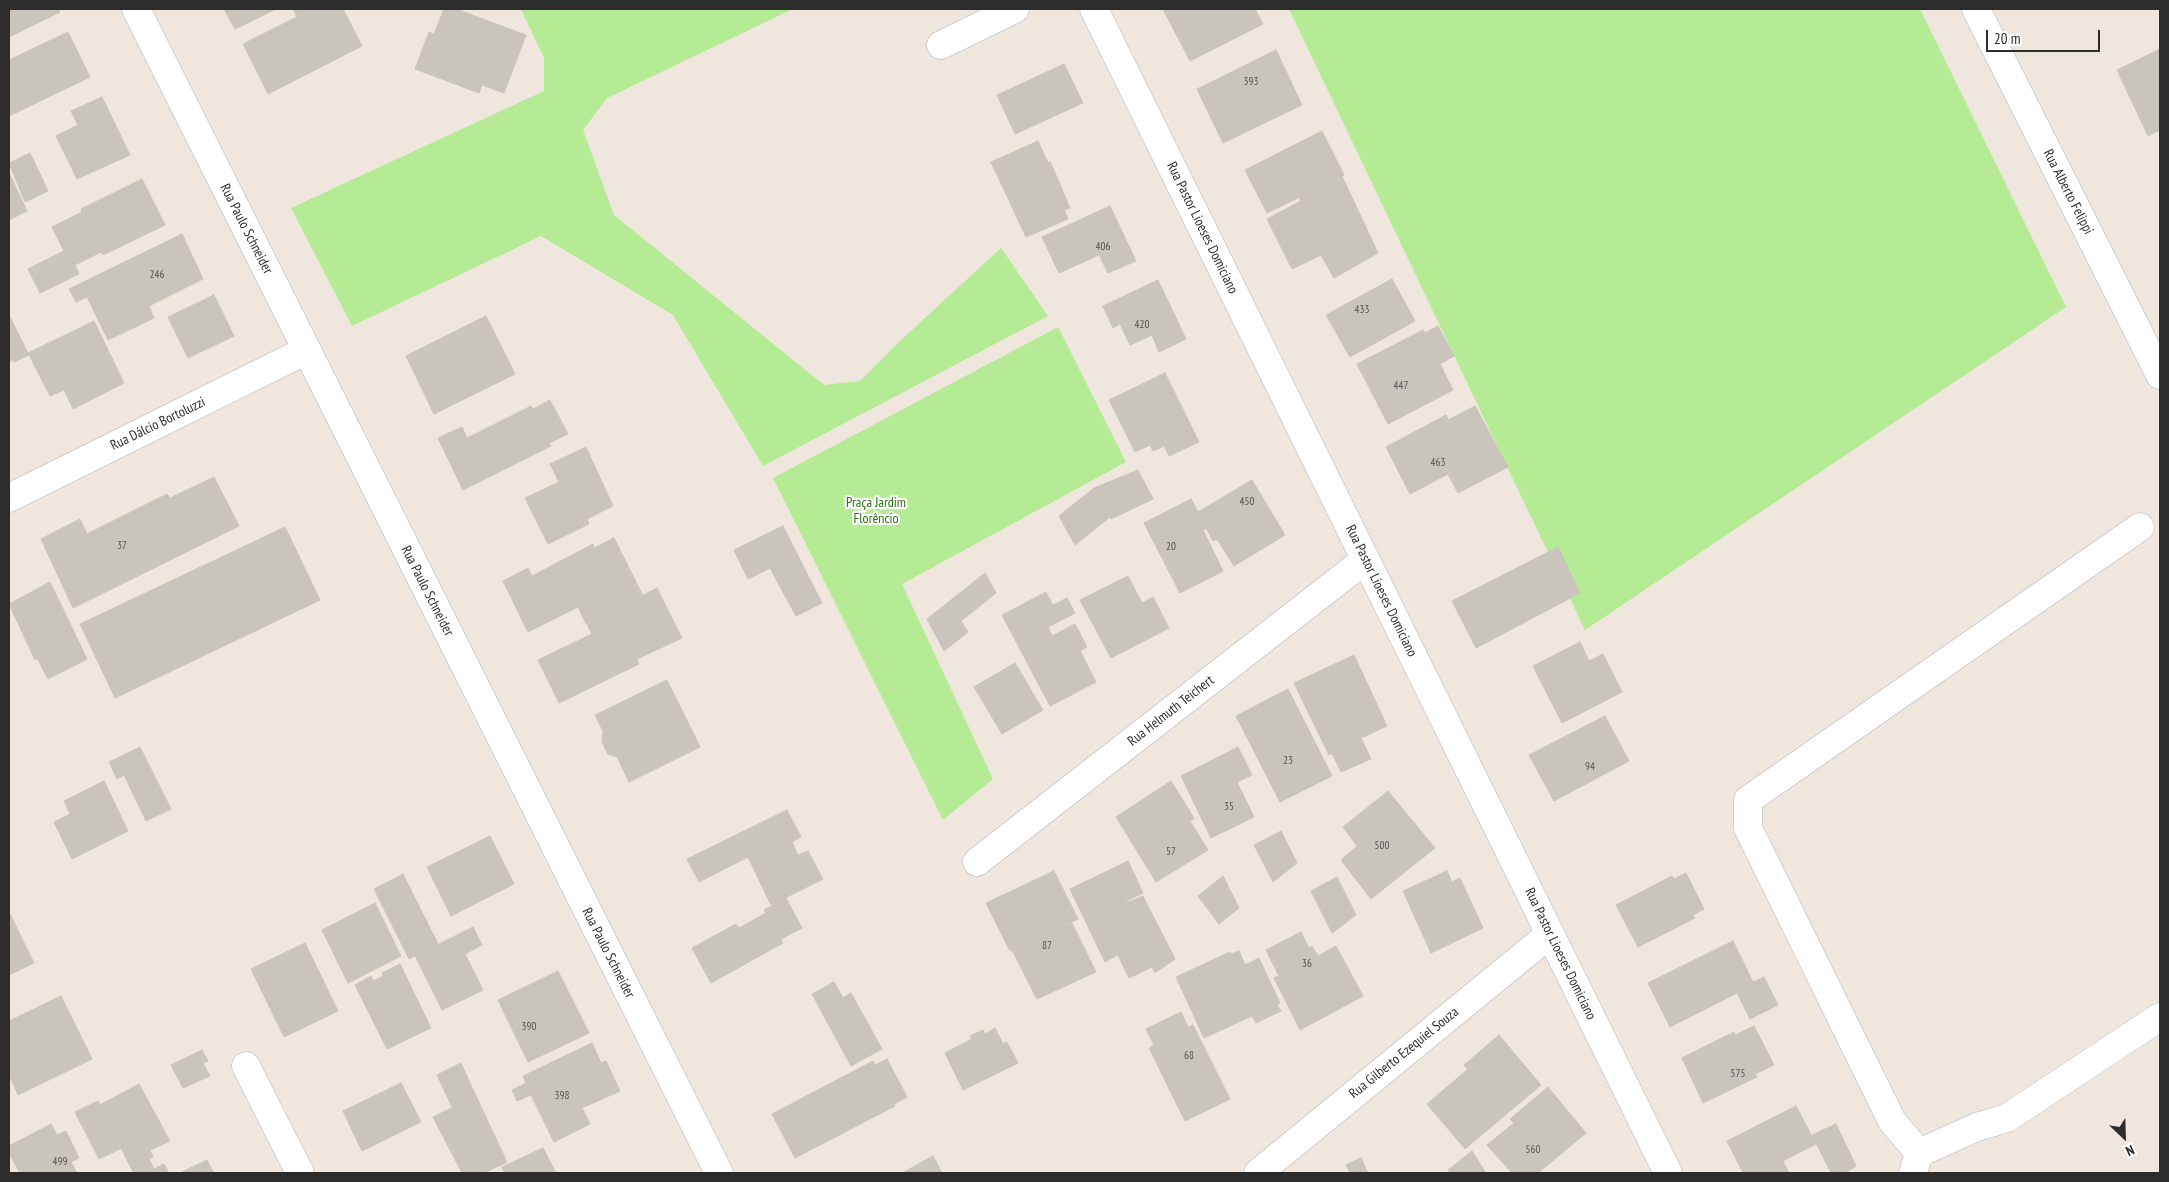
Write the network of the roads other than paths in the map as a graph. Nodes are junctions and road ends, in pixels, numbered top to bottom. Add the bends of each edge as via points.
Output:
1 (136, 9) edge
2 (1015, 9) edge
3 (1094, 9) edge
4 (1976, 9) edge
5 (941, 45) dead end
6 (306, 350) junction
7 (2160, 375) edge
8 (9, 498) edge
9 (2140, 527) dead end
10 (1365, 560) junction
11 (977, 862) dead end
12 (1550, 934) junction
13 (2160, 1017) edge
14 (246, 1066) dead end
15 (1915, 1166) edge
16 (300, 1173) edge
17 (718, 1173) edge
18 (1258, 1173) edge
19 (1668, 1173) edge

1 - 6 street, Rua Paulo Schneider
2 - 5 street
3 - 10 street, Rua Pastor Lioeses Domiciano
4 - 7 street, Rua Alberto Felippi
6 - 8 street, Rua Dálcio Bortoluzzi
6 - 17 street, Rua Paulo Schneider
9 - 15 street via 1748,800 1748,828
10 - 11 street, Rua Helmuth Teichert
10 - 12 street, Rua Pastor Lioeses Domiciano
12 - 18 street, Rua Gilberto Ezequiel Souza
12 - 19 street, Rua Pastor Lioeses Domiciano
13 - 15 street via 2008,1118 1977,1127
14 - 16 street

